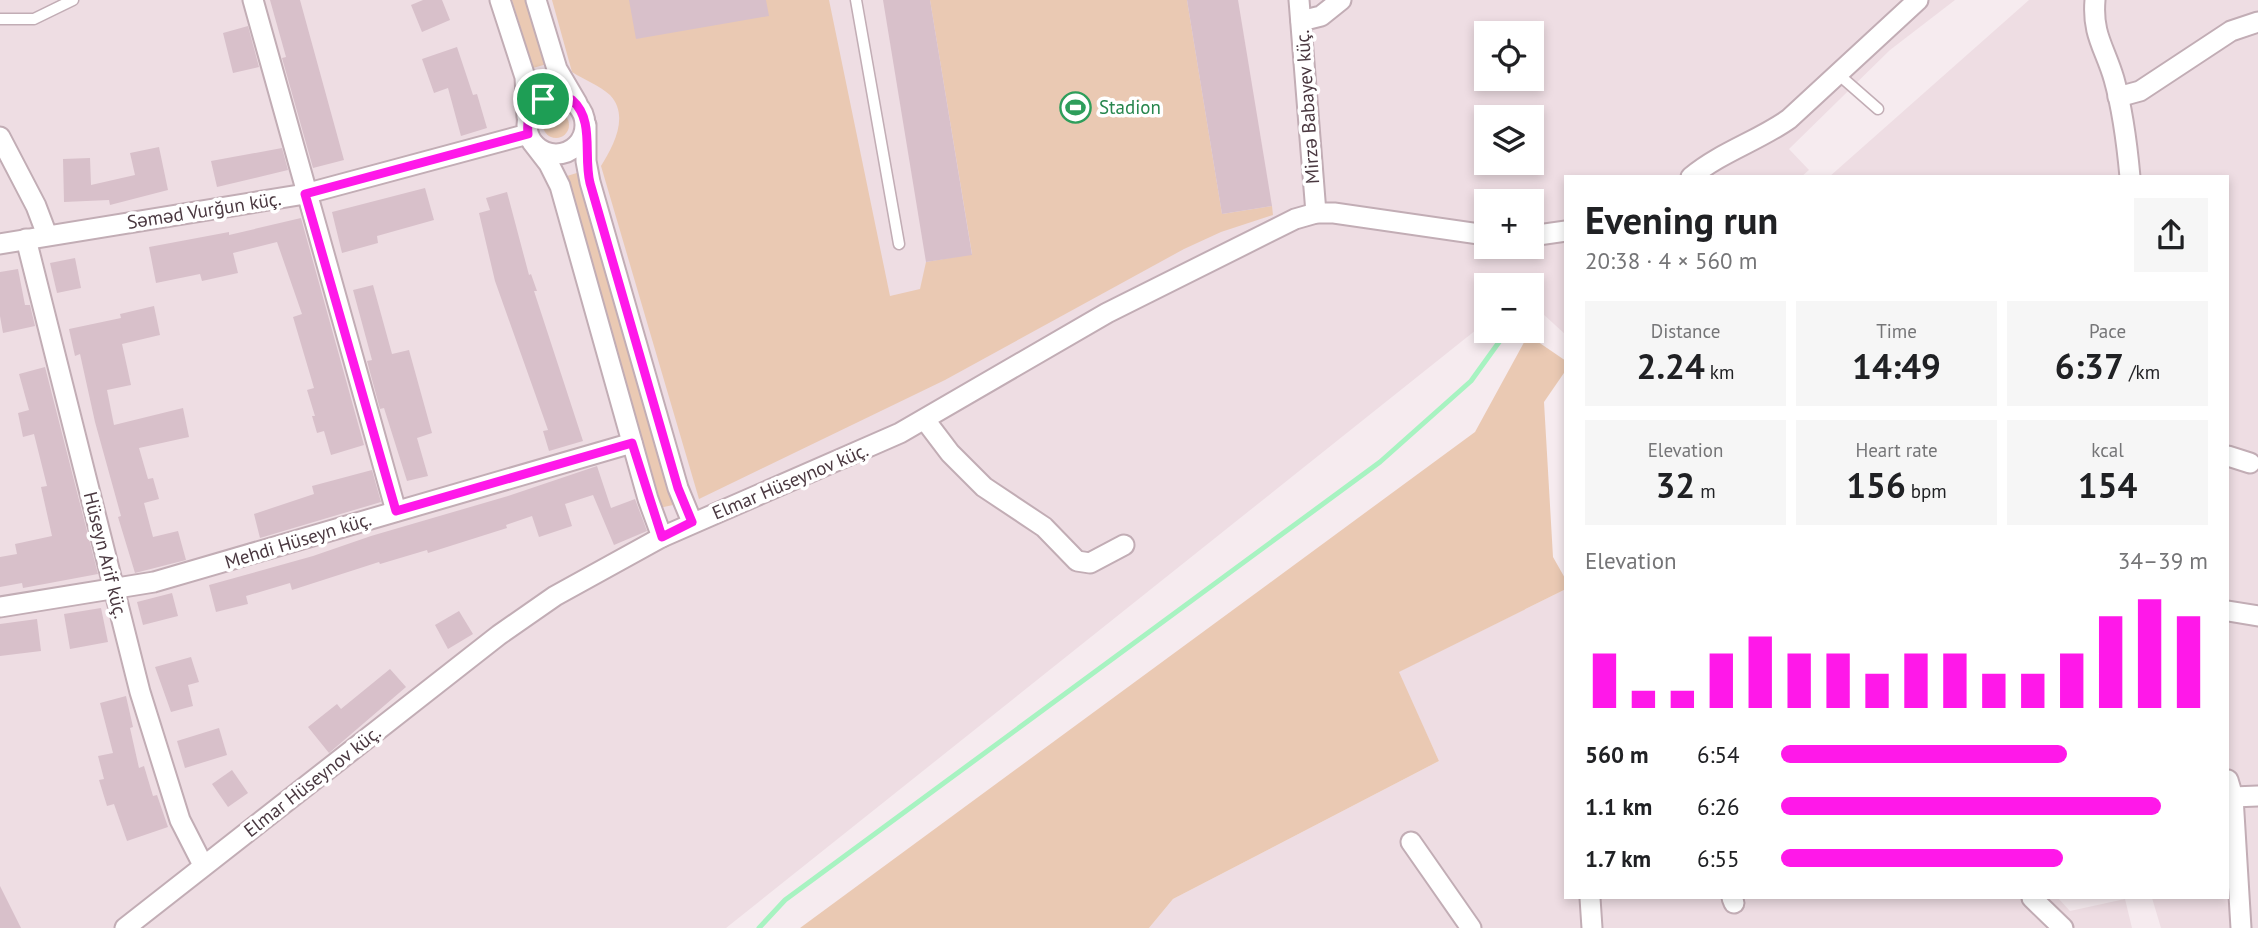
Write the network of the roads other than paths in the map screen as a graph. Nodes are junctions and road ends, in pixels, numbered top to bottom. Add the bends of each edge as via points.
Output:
1 (73, 0) edge
2 (253, 0) edge
3 (500, 0) edge
4 (536, 0) edge
5 (856, 0) edge
6 (1299, 0) edge
7 (1340, 0) edge
8 (1918, 0) edge
9 (2095, 0) edge
10 (0, 19) edge
11 (1301, 21) junction
12 (2258, 22) edge
13 (1838, 74) junction
14 (2118, 97) junction
15 (1878, 110) dead end
16 (583, 116) junction
17 (529, 133) junction
18 (0, 137) edge
19 (1694, 175) edge
20 (2130, 175) edge
21 (305, 194) junction
22 (1316, 213) junction
23 (1564, 231) edge
24 (1474, 233) edge
25 (1544, 234) edge
26 (47, 235) junction
27 (26, 239) junction
28 (0, 244) edge
29 (899, 244) dead end
30 (925, 420) junction
31 (632, 443) junction
32 (2229, 456) edge
33 (2250, 463) dead end
34 (396, 511) junction
35 (692, 522) junction
36 (662, 537) junction
37 (1124, 545) dead end
38 (116, 590) junction
39 (0, 607) edge
40 (2229, 611) edge
41 (2258, 617) edge
42 (2230, 788) edge
43 (2258, 796) edge
44 (1411, 842) dead end
45 (203, 865) junction
46 (1590, 899) edge
47 (2033, 899) edge
48 (125, 928) edge
49 (1471, 928) edge
50 (1591, 928) edge
51 (2063, 928) edge
52 (2241, 928) edge

1 - 10 lane via 34,19
2 - 21 street
3 - 17 street via 525,77
4 - 16 street via 557,69
5 - 29 lane
6 - 11 street, Mirzə Babayev küç.
7 - 11 street via 1321,16
8 - 13 street
9 - 14 street via 2096,36
11 - 22 street, Mirzə Babayev küç.
12 - 14 street via 2231,31 2140,91
13 - 15 lane
13 - 19 street via 1789,120
14 - 20 street
16 - 17 street via 563,96 543,99 529,113
16 - 17 street via 580,142 565,153 547,152
16 - 35 street via 590,183 678,488
17 - 21 street, Səməd Vurğun küç.
17 - 31 street via 560,186
18 - 26 street
21 - 26 street, Səməd Vurğun küç.
21 - 34 street
22 - 24 street, Elmar Hüseynov küç.
22 - 30 street, Elmar Hüseynov küç. via 1139,295
23 - 25 street
26 - 27 street, Səməd Vurğun küç.
27 - 28 street, Səməd Vurğun küç.
27 - 38 street, Hüseyn Arif küç.
30 - 35 street, Elmar Hüseynov küç. via 873,447
30 - 37 street via 984,487 1044,527 1077,561 1090,563
31 - 34 street, Mehdi Hüseyn küç.
31 - 36 street
32 - 33 street
34 - 38 street, Mehdi Hüseyn küç.
35 - 36 street, Elmar Hüseynov küç.
36 - 45 street, Elmar Hüseynov küç. via 555,596 499,635
38 - 39 street, Mehdi Hüseyn küç.
38 - 45 street, Hüseyn Arif küç. via 140,692 180,820
40 - 41 street
42 - 43 street
42 - 52 street
44 - 49 street
45 - 48 street, Elmar Hüseynov küç.
46 - 50 street
47 - 51 street

